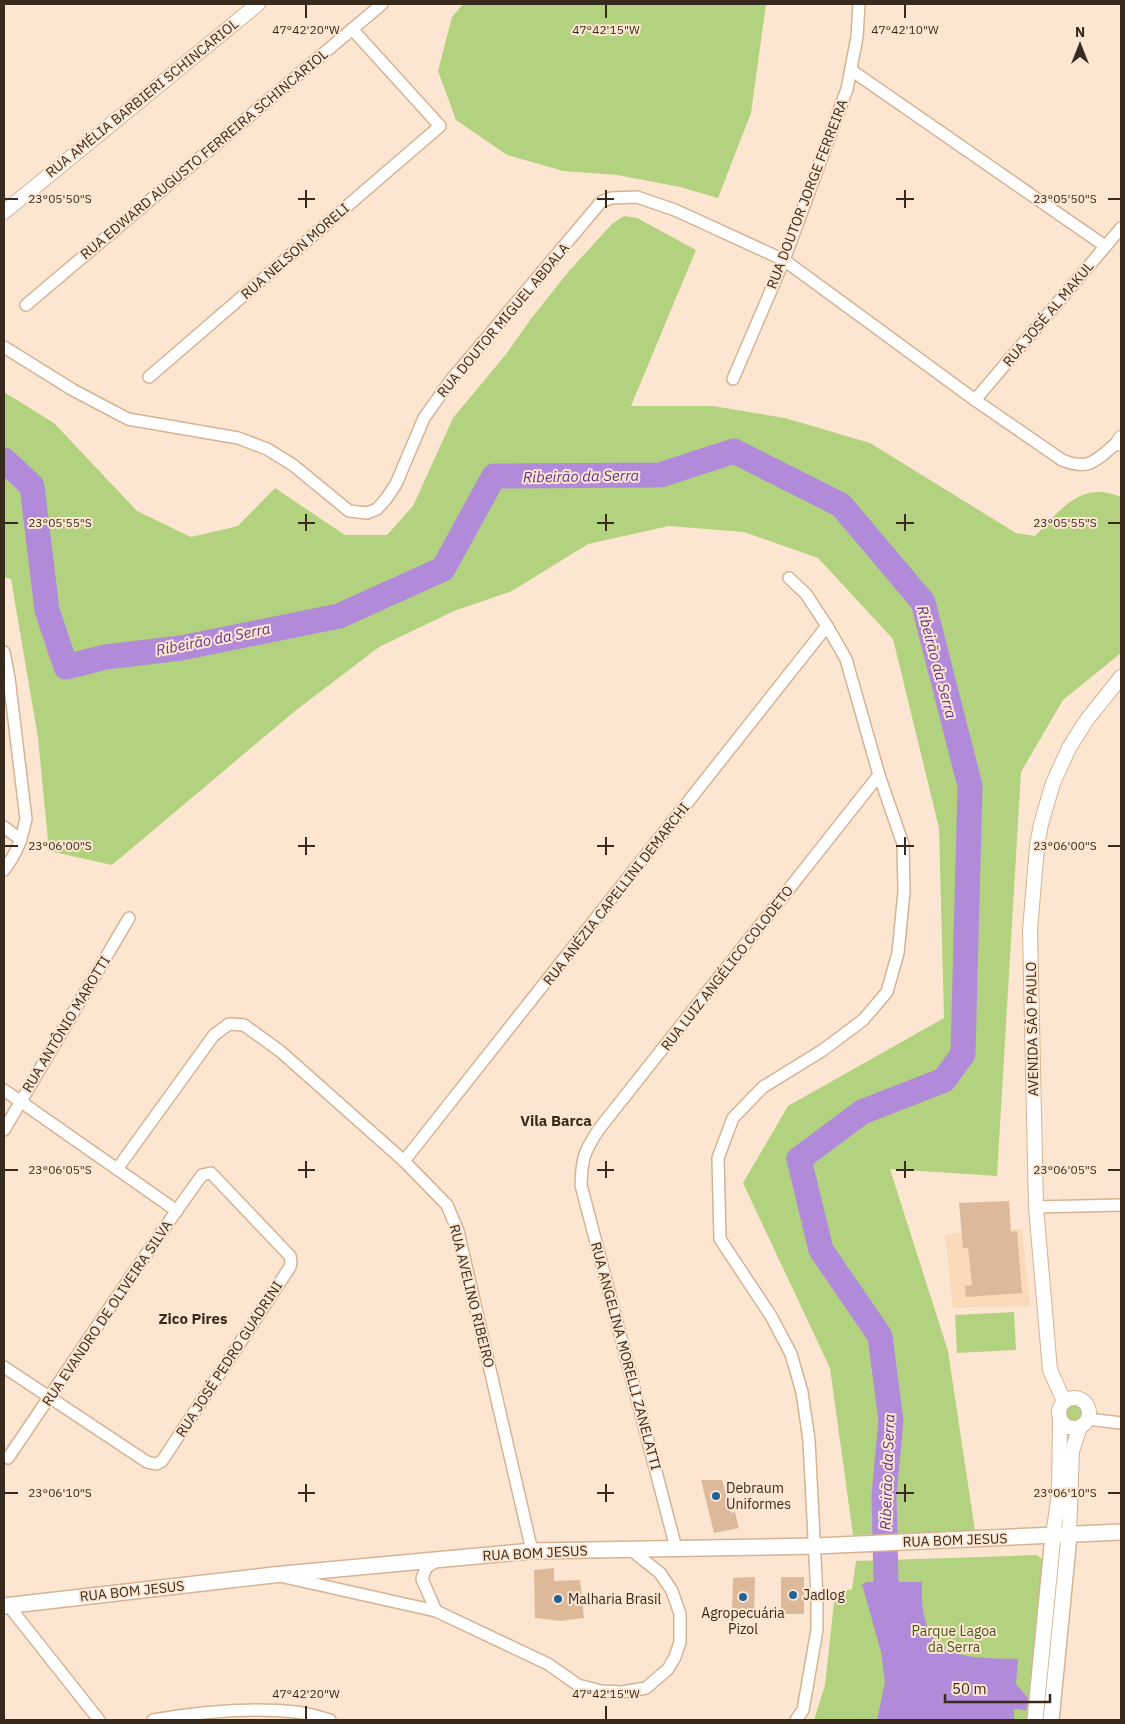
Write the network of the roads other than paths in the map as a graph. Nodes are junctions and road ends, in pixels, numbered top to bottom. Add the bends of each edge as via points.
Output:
1 (258, 4) edge
2 (382, 4) edge
3 (859, 4) edge
4 (352, 29) junction
5 (851, 70) junction
6 (4, 212) edge
7 (1121, 228) edge
8 (1104, 246) junction
9 (784, 260) junction
10 (26, 305) dead end
11 (4, 347) edge
12 (149, 377) dead end
13 (734, 379) dead end
14 (975, 400) junction
15 (1121, 441) edge
16 (789, 578) dead end
17 (827, 626) junction
18 (4, 652) edge
19 (1121, 677) edge
20 (879, 775) junction
21 (4, 827) edge
22 (21, 840) junction
23 (4, 870) edge
24 (129, 918) dead end
25 (4, 1090) edge
26 (20, 1101) junction
27 (4, 1130) edge
28 (404, 1162) junction
29 (582, 1164) joint
30 (117, 1169) junction
31 (1121, 1205) edge
32 (1036, 1207) junction
33 (176, 1211) junction
34 (290, 1256) joint
35 (4, 1368) edge
36 (49, 1397) junction
37 (1064, 1401) junction
38 (1060, 1419) junction
39 (1084, 1423) junction
40 (1121, 1423) edge
41 (8, 1458) dead end
42 (1121, 1532) edge
43 (1053, 1536) junction
44 (1069, 1536) junction
45 (816, 1546) junction
46 (676, 1548) junction
47 (630, 1549) junction
48 (532, 1551) junction
49 (438, 1560) junction
50 (273, 1575) junction
51 (6, 1606) edge
52 (436, 1611) junction
53 (206, 1714) junction
54 (99, 1720) edge
55 (153, 1720) edge
56 (223, 1720) edge
57 (330, 1720) edge
58 (796, 1720) edge
59 (1035, 1720) edge
60 (1051, 1720) edge

1 - 6 street, RUA AMÉLIA BARBIERI SCHINCARIOL
2 - 4 street, RUA EDWARD AUGUSTO FERREIRA SCHINCARIOL
3 - 5 street, RUA DOUTOR JORGE FERREIRA
4 - 10 street, RUA EDWARD AUGUSTO FERREIRA SCHINCARIOL
4 - 12 street, RUA NELSON MORELI via 440,126
5 - 8 street
5 - 9 street, RUA DOUTOR JORGE FERREIRA via 848,89
7 - 8 street, RUA JOSÉ AL MAKUL
8 - 14 street, RUA JOSÉ AL MAKUL
9 - 11 street, RUA DOUTOR MIGUEL ABDALA via 675,210 637,197 611,198 601,202 451,380 424,418 396,484 377,509 366,513 349,511 267,448 238,438 128,419 73,390
9 - 13 street, RUA DOUTOR JORGE FERREIRA
9 - 14 street, RUA DOUTOR MIGUEL ABDALA
14 - 15 street, RUA DOUTOR MIGUEL ABDALA via 1062,460 1076,466 1088,465
16 - 17 street via 806,594
17 - 20 street via 846,659
17 - 28 street, RUA ANÉZIA CAPELLINI DEMARCHI
18 - 22 street via 26,819
19 - 32 street, AVENIDA SÃO PAULO via 1086,722 1060,767 1037,846 1030,930
20 - 29 street, RUA LUIZ ANGÉLICO COLODETO via 600,1129 586,1149
20 - 45 street via 903,844 904,892 900,936 887,992 862,1020 823,1050 763,1087 734,1118 718,1158 720,1239 791,1354 802,1392 809,1440
21 - 22 street
22 - 23 street
24 - 26 street, RUA ANTÔNIO MAROTTI
25 - 26 street
26 - 27 street, RUA ANTÔNIO MAROTTI
26 - 30 street
28 - 30 street, RUA AVELINO RIBEIRO via 260,1035 244,1026 229,1024 214,1035
28 - 48 street, RUA AVELINO RIBEIRO via 447,1205 458,1231
29 - 46 street, RUA ANGELINA MORELLI ZANELATTI via 581,1185
30 - 33 street
31 - 32 street
32 - 37 street, AVENIDA SÃO PAULO via 1050,1370
33 - 34 street, RUA EVANDRO DE OLIVEIRA SILVA via 202,1175 210,1173
33 - 36 street, RUA EVANDRO DE OLIVEIRA SILVA
34 - 36 street, RUA JOSÉ PEDRO GUADRINI via 290,1267 162,1462 147,1462
35 - 36 street
36 - 41 street, RUA EVANDRO DE OLIVEIRA SILVA
37 - 38 street via 1059,1409
37 - 39 street via 1074,1398 1084,1402 1089,1411
38 - 39 street via 1066,1426 1075,1428
38 - 43 street via 1059,1493
39 - 40 street
39 - 44 street via 1072,1451
42 - 44 main road, RUA BOM JESUS
43 - 44 main road, RUA BOM JESUS
43 - 45 main road, RUA BOM JESUS
43 - 59 main road
44 - 60 main road
45 - 46 main road, RUA BOM JESUS
45 - 58 street via 817,1630 803,1710
46 - 47 main road, RUA BOM JESUS
47 - 48 main road, RUA BOM JESUS
47 - 52 street via 660,1573 672,1591 680,1614 680,1642 675,1657 668,1669 646,1688 622,1692 578,1685 548,1664
48 - 49 main road, RUA BOM JESUS
49 - 50 main road, RUA BOM JESUS
49 - 52 street via 426,1568 422,1579
50 - 51 main road, RUA BOM JESUS
50 - 52 street
51 - 54 street
53 - 55 street
53 - 56 street
53 - 57 street via 297,1712

